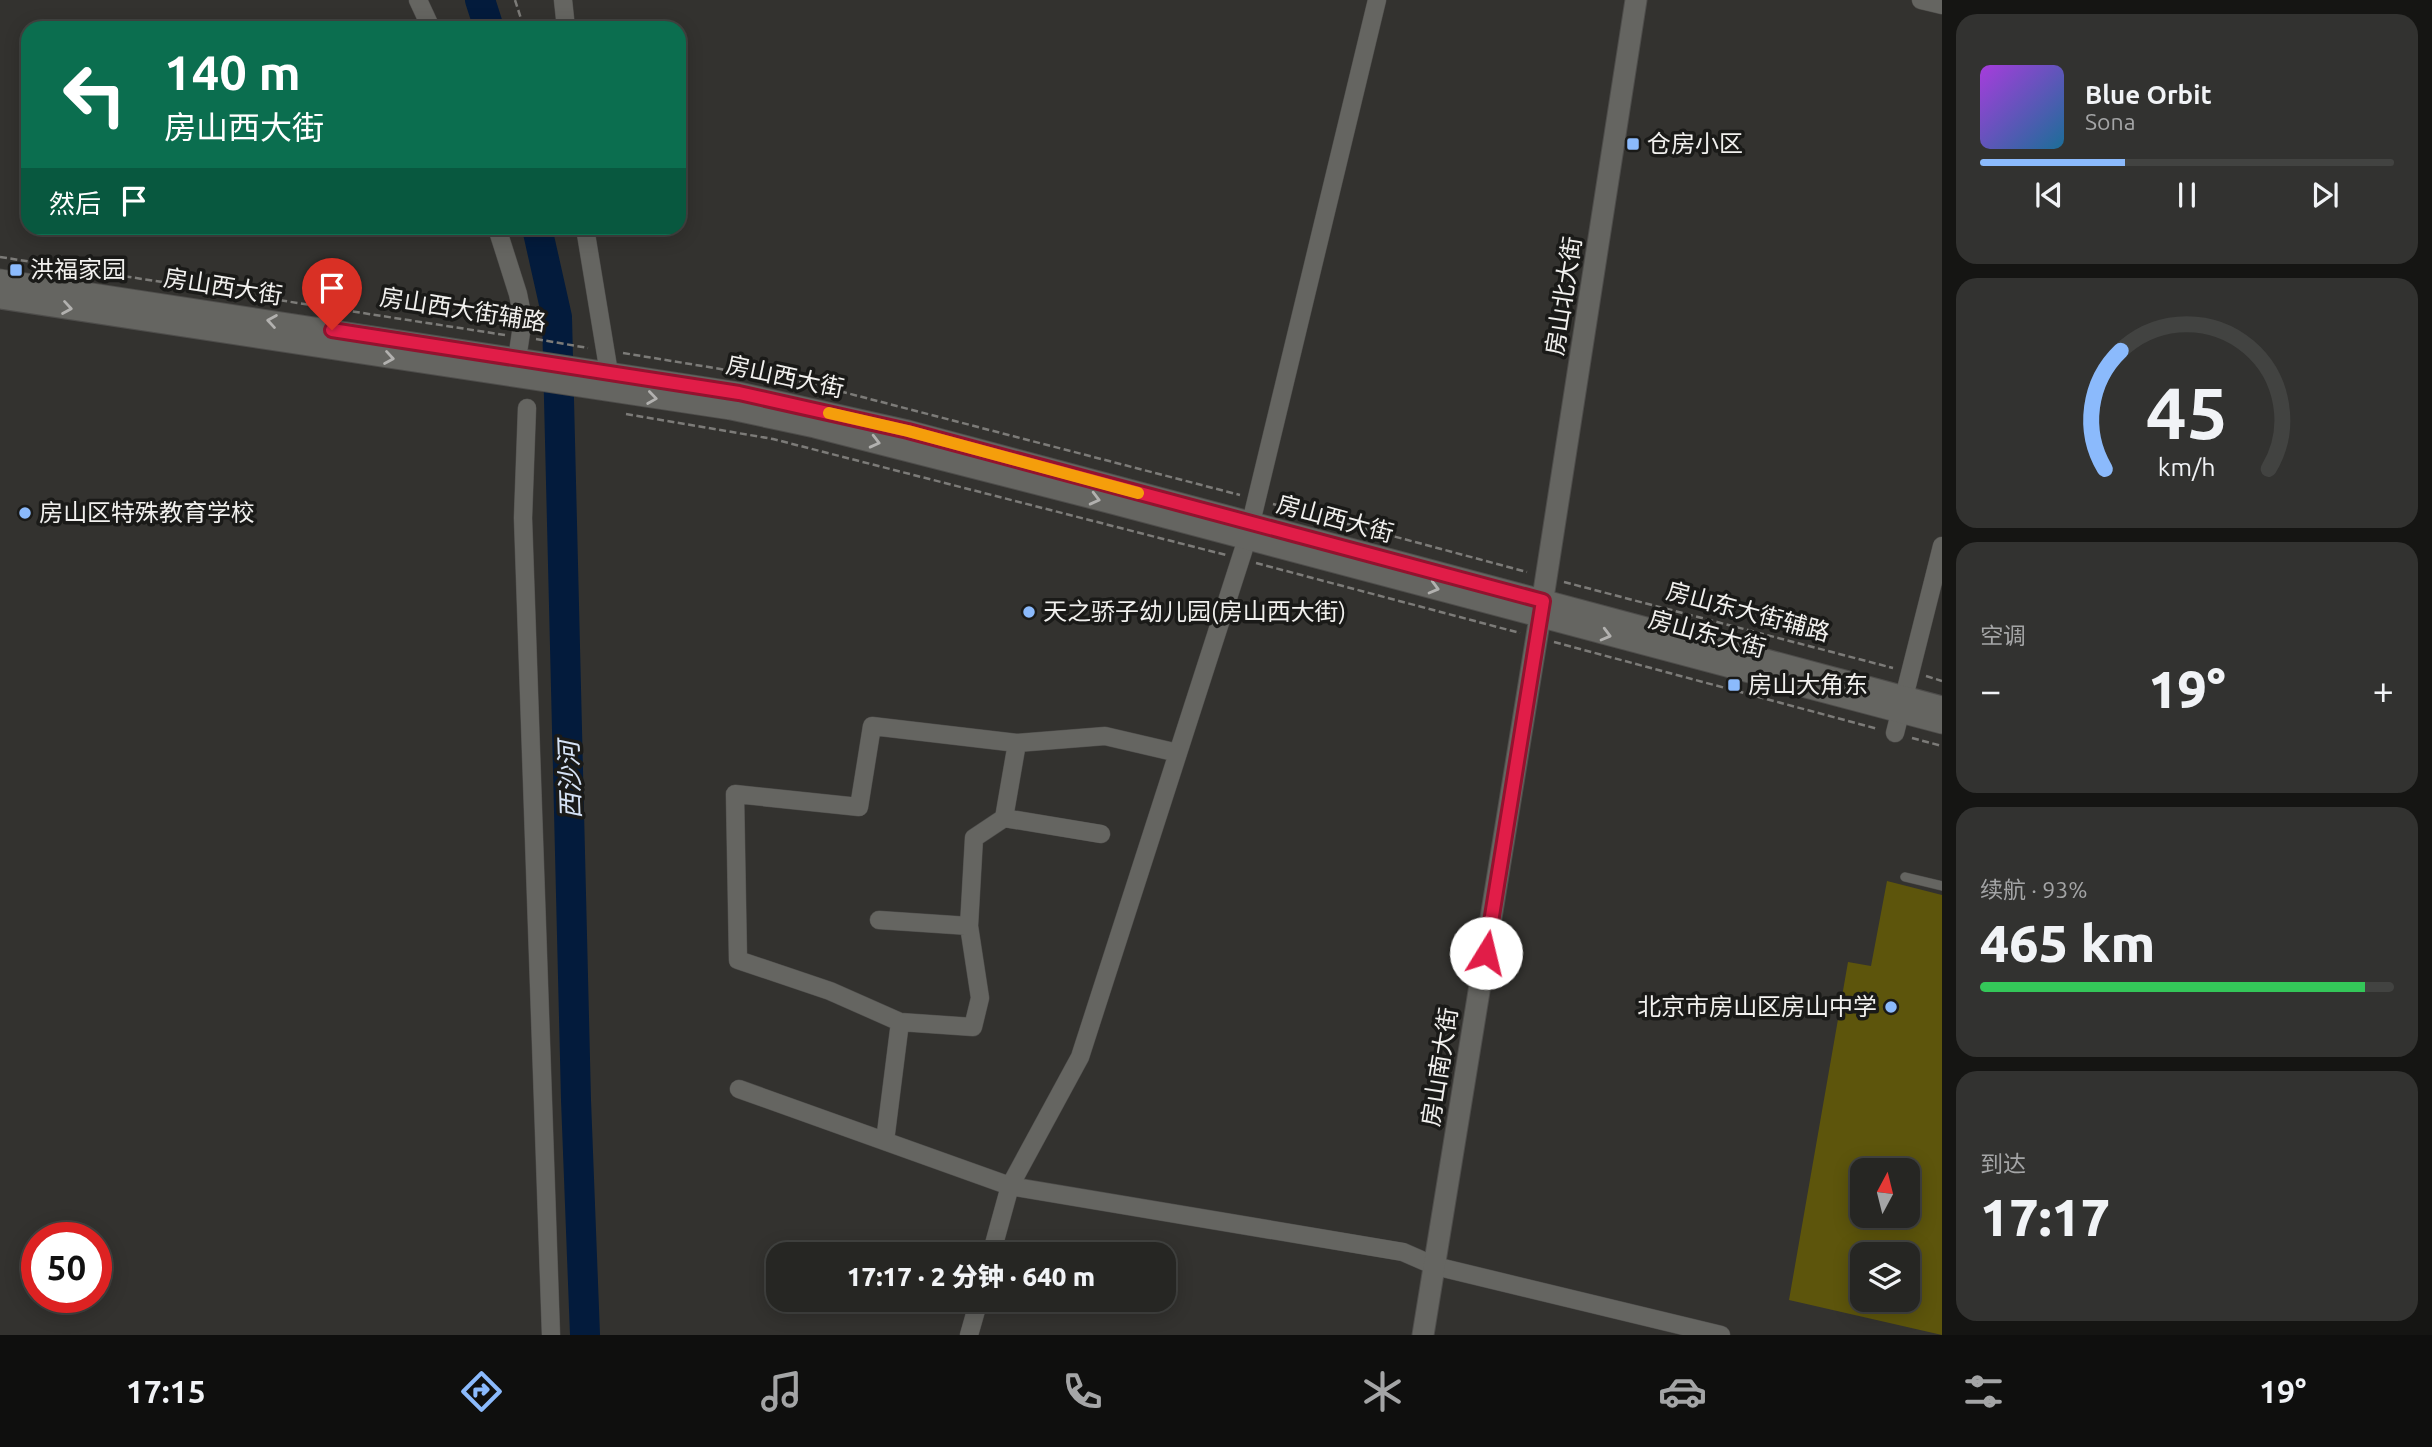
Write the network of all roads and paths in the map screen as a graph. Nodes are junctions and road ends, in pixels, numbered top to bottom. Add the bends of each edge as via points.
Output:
1 (418, 0) edge
2 (515, 0) edge
3 (563, 0) edge
4 (1377, 0) edge
5 (1636, 0) edge
6 (1921, 0) edge
7 (1942, 5) edge
8 (427, 21) edge
9 (522, 21) edge
10 (565, 21) edge
11 (499, 235) edge
12 (586, 235) edge
13 (0, 257) edge
14 (0, 280) edge
15 (0, 298) edge
16 (528, 338) junction
17 (527, 366) junction
18 (587, 368) junction
19 (609, 373) junction
20 (527, 408) dead end
21 (622, 413) dead end
22 (1247, 541) junction
23 (1942, 546) edge
24 (1546, 578) junction
25 (1540, 618) junction
26 (1909, 672) junction
27 (1942, 681) edge
28 (1942, 707) edge
29 (1899, 714) junction
30 (1942, 723) edge
31 (1017, 743) junction
32 (1942, 746) edge
33 (1178, 753) junction
34 (1004, 818) junction
35 (1101, 834) dead end
36 (1905, 877) dead end
37 (1942, 886) edge
38 (880, 920) dead end
39 (969, 926) junction
40 (900, 1022) junction
41 (739, 1089) dead end
42 (885, 1141) junction
43 (1010, 1186) junction
44 (995, 1242) edge
45 (1435, 1266) junction
46 (976, 1312) edge
47 (551, 1335) edge
48 (969, 1335) edge
49 (1423, 1335) edge
50 (1721, 1335) edge

1 - 8 street
2 - 9 path
3 - 10 street
4 - 22 street
5 - 24 main road, 房山北大街
6 - 7 street
11 - 16 street
12 - 19 street
13 - 16 path, 房山西大街辅路
17 -> 14 main road, 房山西大街
15 -> 17 main road, 房山西大街
16 - 17 street
16 - 18 path, 房山西大街辅路
17 - 18 main road, 房山西大街
18 - 19 main road, 房山西大街
18 -> 22 main road, 房山西大街
19 - 22 main road, 房山西大街 via 739,393 908,431
20 - 47 street via 523,518
21 - 22 path via 773,439
22 - 25 main road, 房山西大街
22 - 25 path
22 - 33 street
23 - 26 street
24 - 25 main road, 房山北大街
24 - 26 path, 房山东大街辅路
25 - 29 main road, 房山东大街
25 - 29 path
25 - 45 main road, 房山南大街
26 - 27 path, 房山东大街辅路
26 - 29 street
28 - 29 main road, 房山东大街
29 - 30 main road, 房山东大街
29 - 32 path
31 - 33 street via 1105,736
31 - 34 street
31 - 40 street via 872,726 859,807 735,794 738,960 830,991
33 - 43 street via 1080,1057
34 - 35 street
34 - 39 street via 975,838
36 - 37 lane
38 - 39 street
39 - 40 street via 980,998 973,1027
40 - 42 street
41 - 42 street
42 - 43 street
43 - 44 street
43 - 45 street via 1403,1252
45 - 49 main road, 房山南大街
45 - 50 street
46 - 48 street

